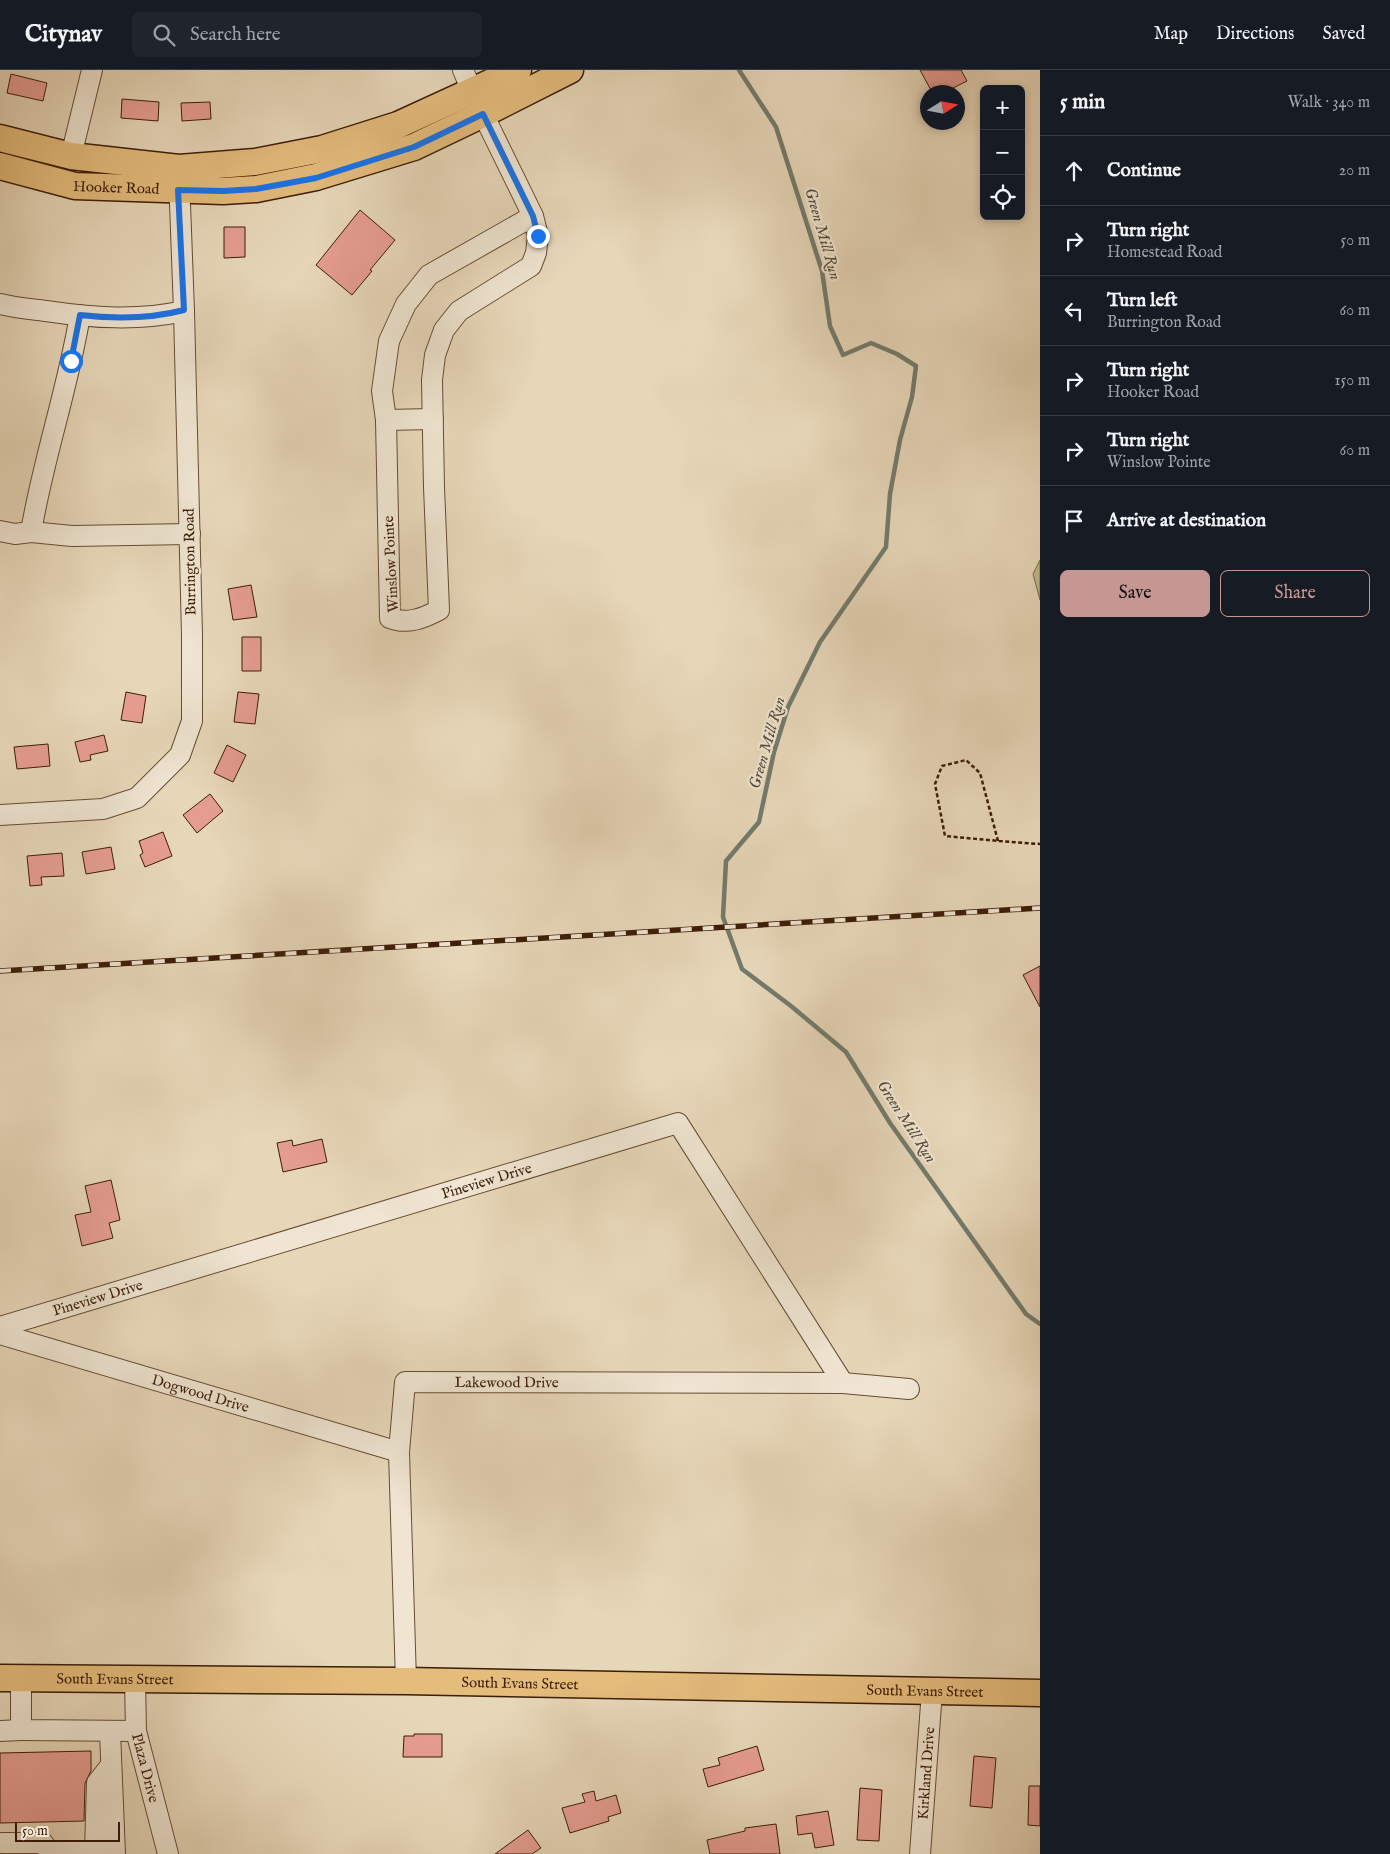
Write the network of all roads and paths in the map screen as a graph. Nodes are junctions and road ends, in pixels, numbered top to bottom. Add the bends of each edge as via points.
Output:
1 (92, 70) edge
2 (518, 70) edge
3 (570, 70) edge
4 (468, 80) edge
5 (483, 114) junction
6 (0, 138) edge
7 (71, 156) junction
8 (0, 166) edge
9 (178, 179) junction
10 (533, 216) junction
11 (0, 304) edge
12 (184, 310) junction
13 (80, 315) junction
14 (433, 419) junction
15 (386, 420) junction
16 (0, 531) edge
17 (31, 532) junction
18 (190, 534) junction
19 (0, 815) edge
20 (998, 841) junction
21 (1040, 844) edge
22 (0, 1327) edge
23 (0, 1334) edge
24 (843, 1383) junction
25 (909, 1389) dead end
26 (399, 1452) junction
27 (11, 1678) edge
28 (135, 1680) junction
29 (406, 1681) junction
30 (932, 1691) junction
31 (1040, 1693) edge
32 (21, 1730) junction
33 (0, 1731) edge
34 (136, 1731) junction
35 (110, 1732) junction
36 (111, 1765) junction
37 (2, 1843) dead end
38 (97, 1853) edge
39 (115, 1854) edge
40 (168, 1854) edge
41 (920, 1854) edge

1 - 7 street
2 - 4 main road, Hooker Road
3 - 5 main road, Hooker Road
4 - 9 main road, Hooker Road via 398,126 322,149
5 - 9 main road, Hooker Road via 414,147 316,178 256,189 223,191
5 - 10 street, Winslow Pointe
6 - 7 main road, Hooker Road
7 - 9 main road, Hooker Road
8 - 9 main road, Hooker Road via 76,186
9 - 12 street, Burrington Road
10 - 14 street, Winslow Pointe via 538,236 531,266 459,311 444,330 435,355
10 - 15 street, Winslow Pointe via 429,275 406,304 389,341 382,391
11 - 13 street
12 - 13 street via 165,315 113,319
12 - 18 street, Burrington Road
13 - 17 street
14 - 15 street
14 - 15 street, Winslow Pointe via 439,610 424,618 399,622 390,618
16 - 17 street via 14,534
17 - 18 street via 72,536
18 - 19 street, Burrington Road via 192,721 180,755 137,798 103,809
20 - 20 path via 945,836 935,784 942,766 966,760 980,773
20 - 21 path
22 - 24 street, Pineview Drive via 678,1123
23 - 26 street, Dogwood Drive
24 - 25 street, Lakewood Drive
24 - 26 street, Lakewood Drive via 405,1382
26 - 29 street, Lakewood Drive
27 - 28 main road, South Evans Street
27 - 32 street
28 - 29 main road, South Evans Street
28 - 34 street, Plaza Drive
29 - 30 main road, South Evans Street
30 - 31 main road, South Evans Street
30 - 41 street, Kirkland Drive
32 - 33 street
32 - 35 street
34 - 35 street
34 - 40 street, Plaza Drive
35 - 36 street
36 - 38 street via 97,1783
36 - 39 street
37 - 38 street via 43,1843 48,1851

